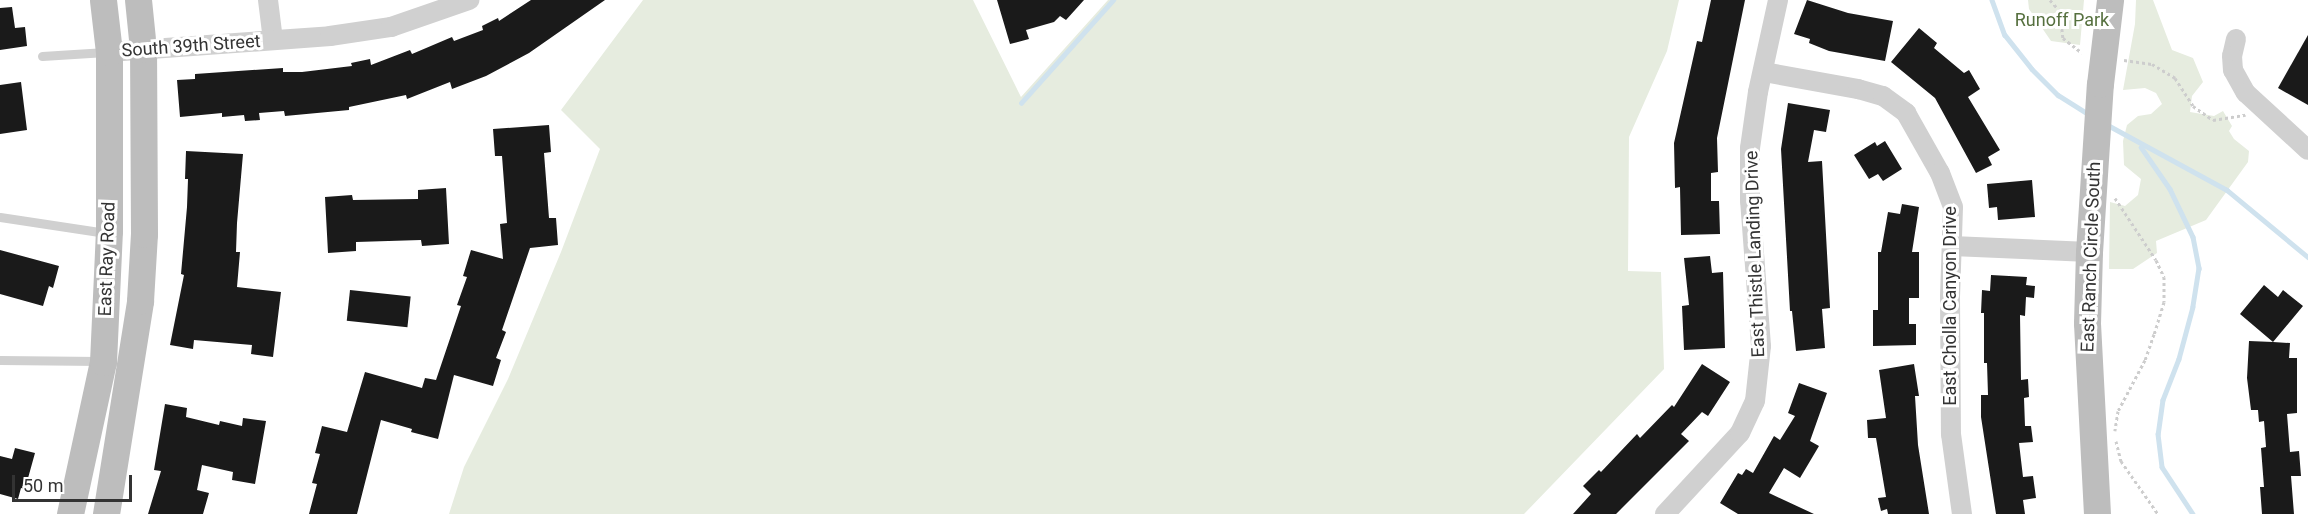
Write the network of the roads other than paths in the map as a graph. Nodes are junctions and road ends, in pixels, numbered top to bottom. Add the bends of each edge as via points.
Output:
1 (103, 0) edge
2 (138, 0) edge
3 (268, 0) edge
4 (469, 0) edge
5 (1778, 0) edge
6 (2110, 0) edge
7 (2236, 39) dead end
8 (273, 40) junction
9 (143, 49) junction
10 (109, 52) junction
11 (42, 56) dead end
12 (1764, 72) junction
13 (2308, 150) edge
14 (0, 218) edge
15 (109, 234) junction
16 (1952, 246) junction
17 (2089, 252) junction
18 (0, 360) edge
19 (103, 362) junction
20 (1670, 512) edge
21 (70, 514) edge
22 (106, 514) edge
23 (1962, 514) edge
24 (2097, 514) edge

1 - 10 main road, East Ray Road
2 - 9 main road, East Ray Road
3 - 8 street, South 39th Street
4 - 8 street, South 39th Street via 391,27
5 - 12 street, East Thistle Landing Drive
6 - 17 main road, East Ranch Circle South via 2095,142
7 - 13 street via 2234,70 2246,93
8 - 9 street, South 39th Street
9 - 10 street, South 39th Street
9 - 22 main road, East Ray Road via 144,234 140,301
10 - 11 lane
10 - 15 main road, East Ray Road
12 - 16 street, East Cholla Canyon Drive via 1883,96 1905,113 1940,173 1953,207
12 - 20 street, East Thistle Landing Drive via 1750,148 1761,346 1755,401 1740,432
14 - 15 lane
15 - 19 main road, East Ray Road
16 - 17 street
16 - 23 street, East Cholla Canyon Drive via 1951,434
17 - 24 main road, East Ranch Circle South via 2087,323
18 - 19 lane
19 - 21 main road, East Ray Road

